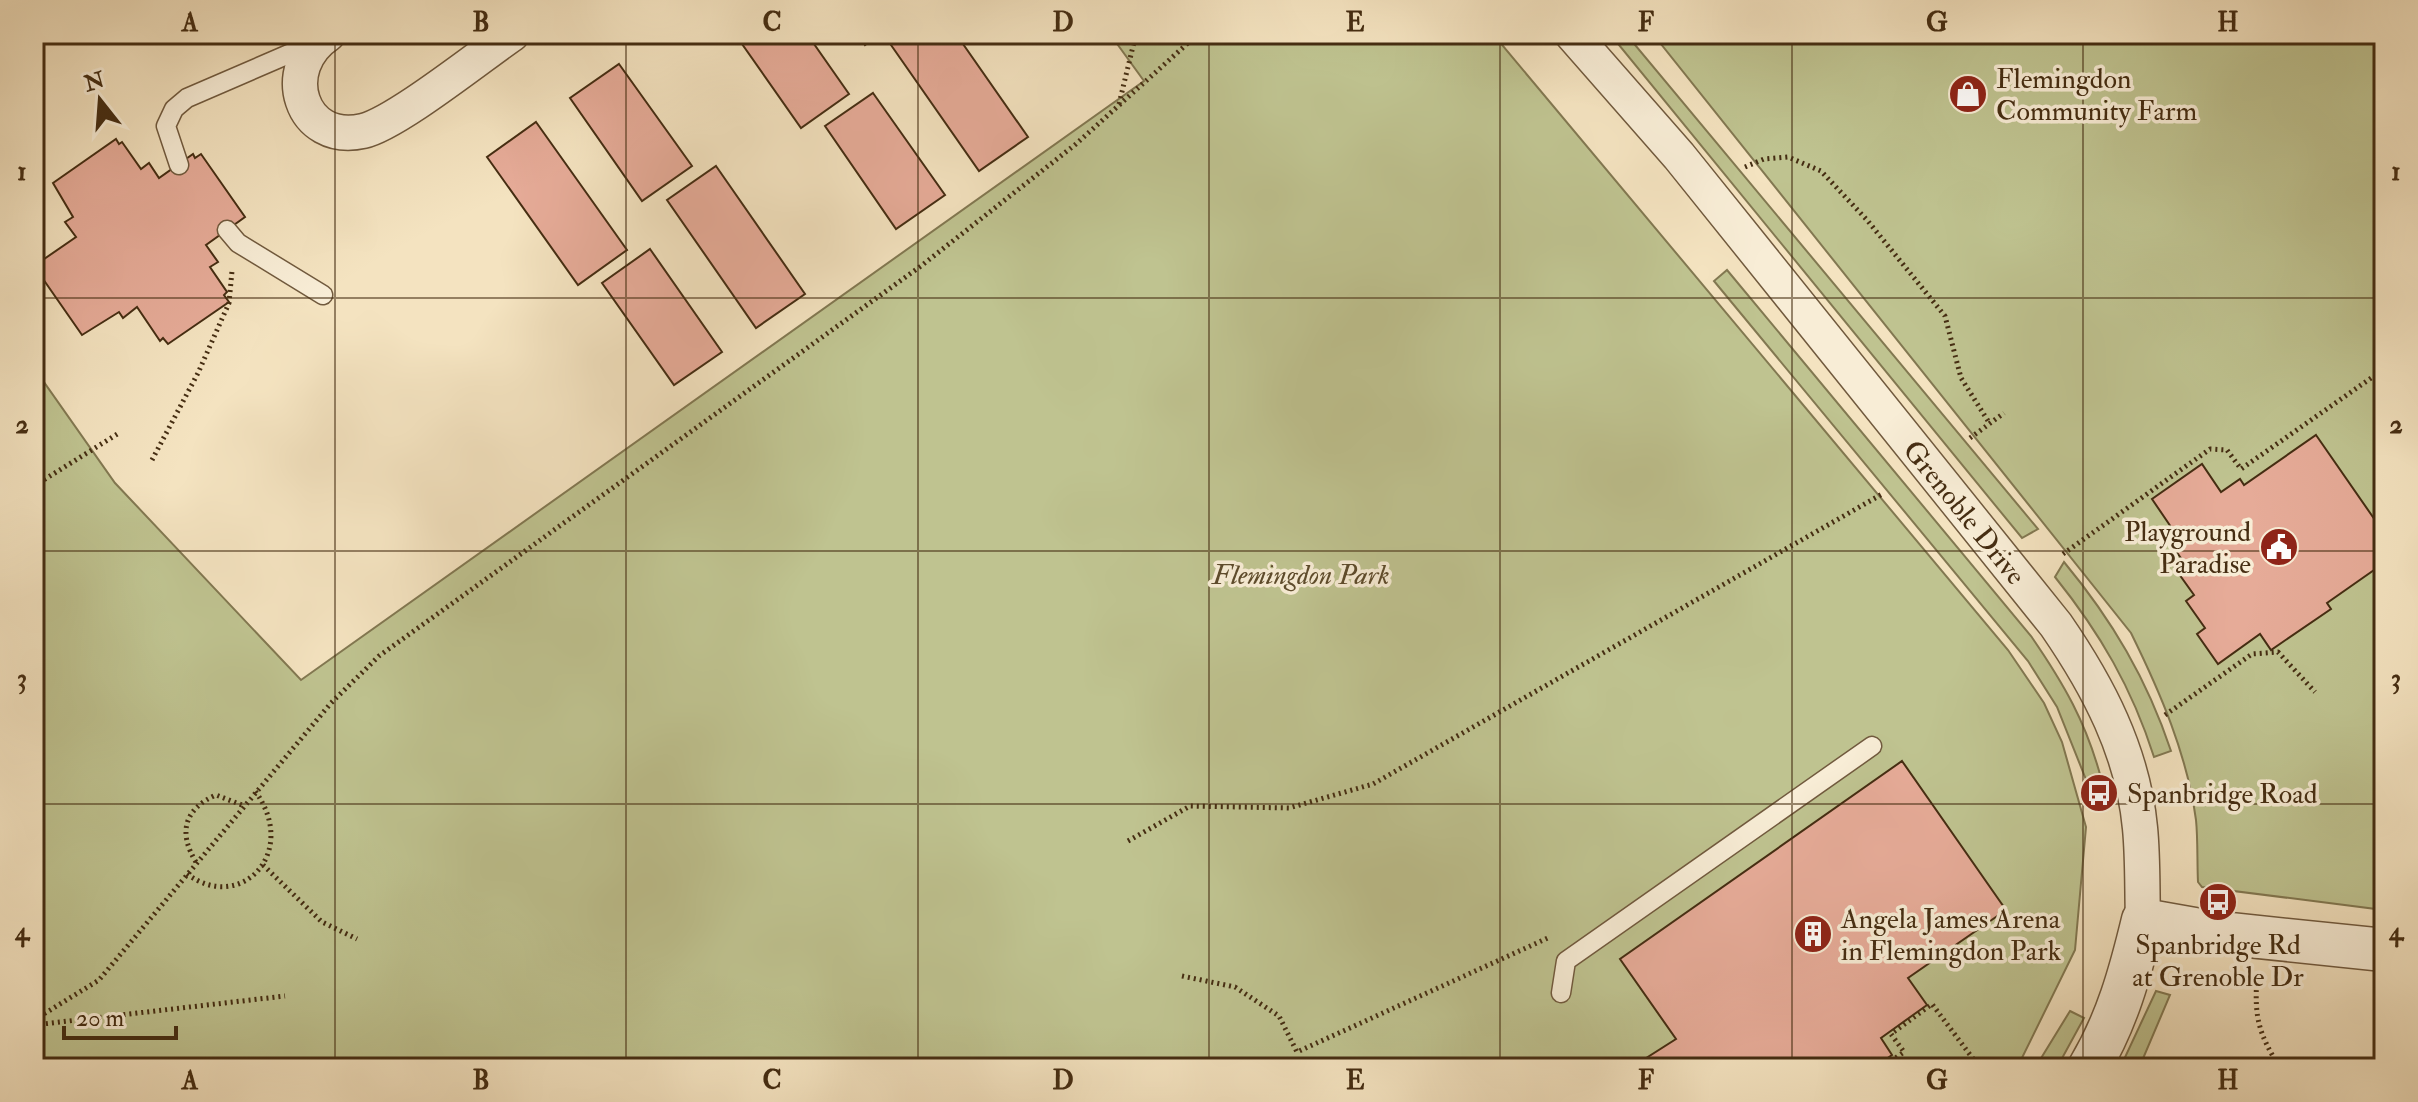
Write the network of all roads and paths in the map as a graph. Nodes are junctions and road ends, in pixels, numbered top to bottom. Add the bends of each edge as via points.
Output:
1 (512, 34) edge
2 (1136, 34) edge
3 (1198, 34) edge
4 (1572, 34) edge
5 (322, 38) edge
6 (1119, 105) junction
7 (179, 165) dead end
8 (1745, 167) dead end
9 (233, 236) joint
10 (323, 295) dead end
11 (2384, 369) edge
12 (2004, 413) dead end
13 (1990, 424) junction
14 (119, 433) dead end
15 (1970, 438) dead end
16 (152, 460) dead end
17 (34, 486) edge
18 (1884, 493) dead end
19 (2063, 554) dead end
20 (2315, 692) dead end
21 (2165, 715) dead end
22 (1872, 746) dead end
23 (255, 791) junction
24 (242, 805) junction
25 (1128, 841) dead end
26 (196, 862) junction
27 (263, 865) junction
28 (187, 874) junction
29 (2143, 920) junction
30 (357, 939) dead end
31 (2384, 950) edge
32 (1566, 961) junction
33 (1182, 976) dead end
34 (2257, 978) dead end
35 (1561, 993) dead end
36 (285, 996) dead end
37 (34, 1022) edge
38 (1881, 1068) edge
39 (1980, 1068) edge
40 (2089, 1068) edge
41 (2280, 1068) edge

1 - 5 street via 385,122 351,133 323,125 301,99 300,71
2 - 6 path
3 - 6 path
4 - 29 street, Grenoble Drive via 1679,156 2056,625 2094,681 2125,754 2140,826
5 - 7 lane via 180,103 166,126
6 - 23 path via 921,266 379,656
8 - 13 path via 1788,157 1821,171 1945,316 1961,378
9 - 10 lane
9 - 16 path via 229,303
11 - 19 path via 2241,469 2227,450 2210,449
12 - 13 path
13 - 15 path
14 - 17 path
18 - 25 path via 1373,784 1289,808 1190,806
20 - 21 path via 2278,652 2252,654
22 - 32 lane
23 - 24 path
23 - 27 path via 271,817 273,834
24 - 26 path
24 - 26 path via 216,795 191,811 185,841
26 - 28 path
27 - 28 path via 233,885 215,887
27 - 30 path via 322,922
28 - 37 path via 99,980
29 - 31 street
29 - 40 street, Grenoble Drive via 2127,988
32 - 33 path via 1549,935 1297,1052 1279,1016 1235,987
32 - 35 lane
34 - 41 path via 2255,1014
36 - 37 path
38 - 39 path via 1904,1052 1891,1034 1932,1004

